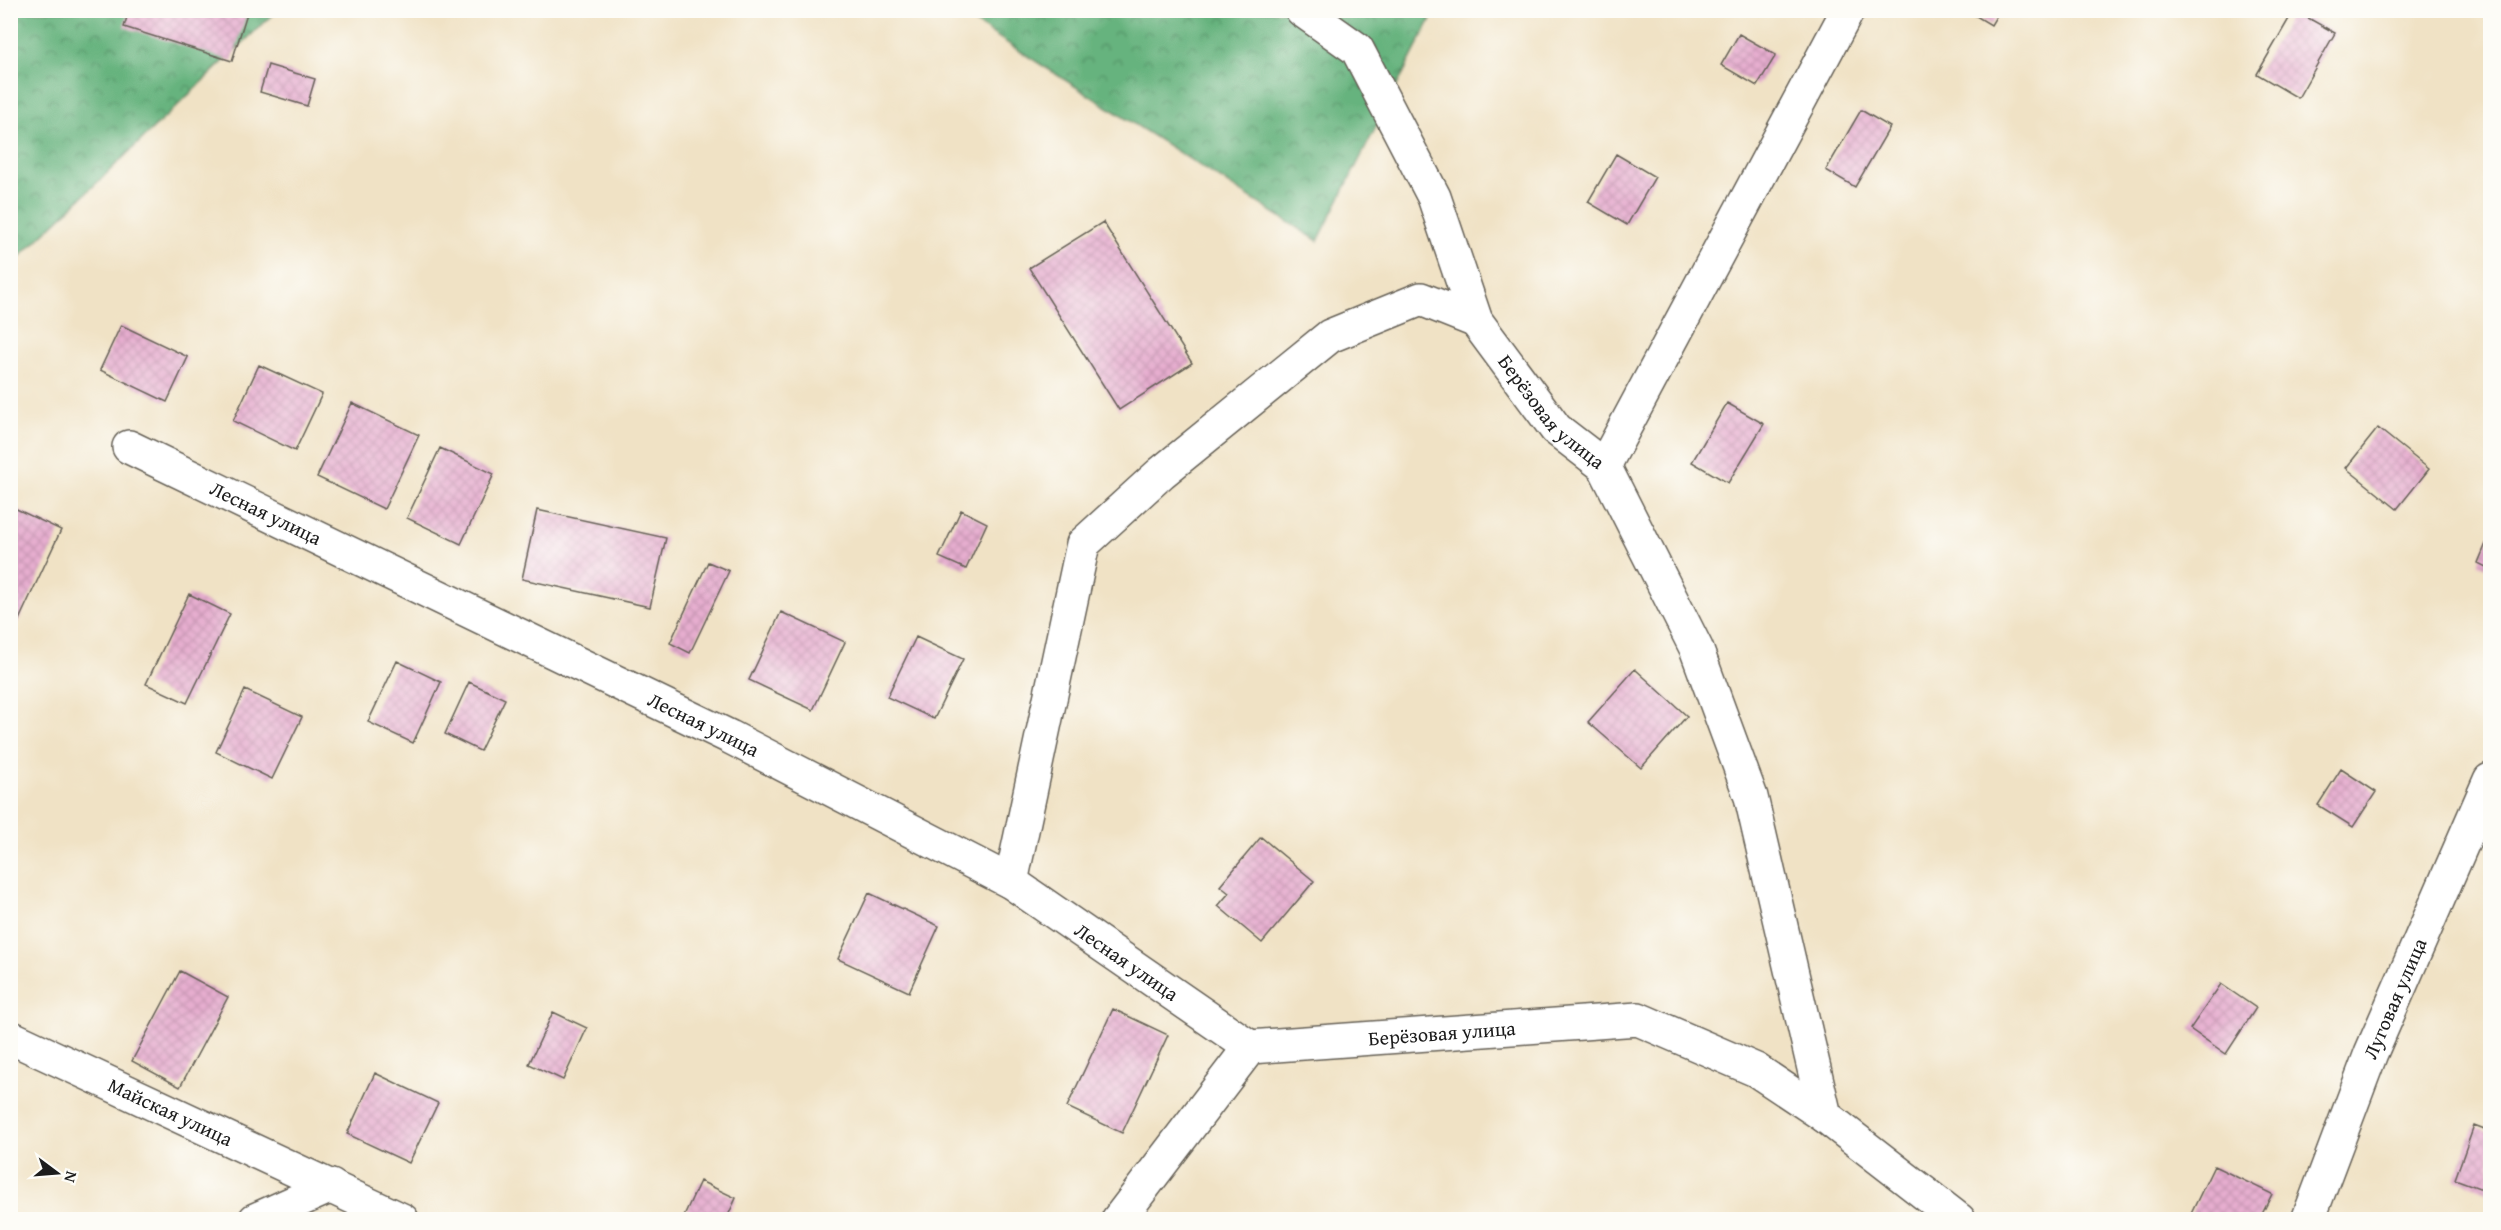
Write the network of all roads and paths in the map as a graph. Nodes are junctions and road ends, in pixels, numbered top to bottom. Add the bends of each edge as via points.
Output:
1 (1302, 10) edge
2 (1848, 10) edge
3 (1476, 321) junction
4 (129, 447) dead end
5 (1604, 466) junction
6 (2490, 780) edge
7 (1011, 882) junction
8 (10, 1037) edge
9 (1250, 1047) junction
10 (1825, 1116) junction
11 (331, 1185) junction
12 (255, 1220) edge
13 (402, 1220) edge
14 (1118, 1220) edge
15 (1959, 1220) edge
16 (2308, 1220) edge

1 - 3 street, Берёзовая улица via 1358,50 1434,197
2 - 5 street, Берёзовая улица
3 - 5 street, Берёзовая улица via 1556,429
3 - 7 street via 1421,299 1330,336 1161,473 1083,544
4 - 7 street, Лесная улица via 730,737
5 - 10 street via 1696,648 1751,797
6 - 16 street, Луговая улица via 2371,1053
7 - 9 street, Лесная улица
8 - 11 street, Майская улица
9 - 10 street, Берёзовая улица via 1638,1019 1756,1070
9 - 14 street
10 - 15 street, Берёзовая улица
11 - 12 street
11 - 13 street, Майская улица

